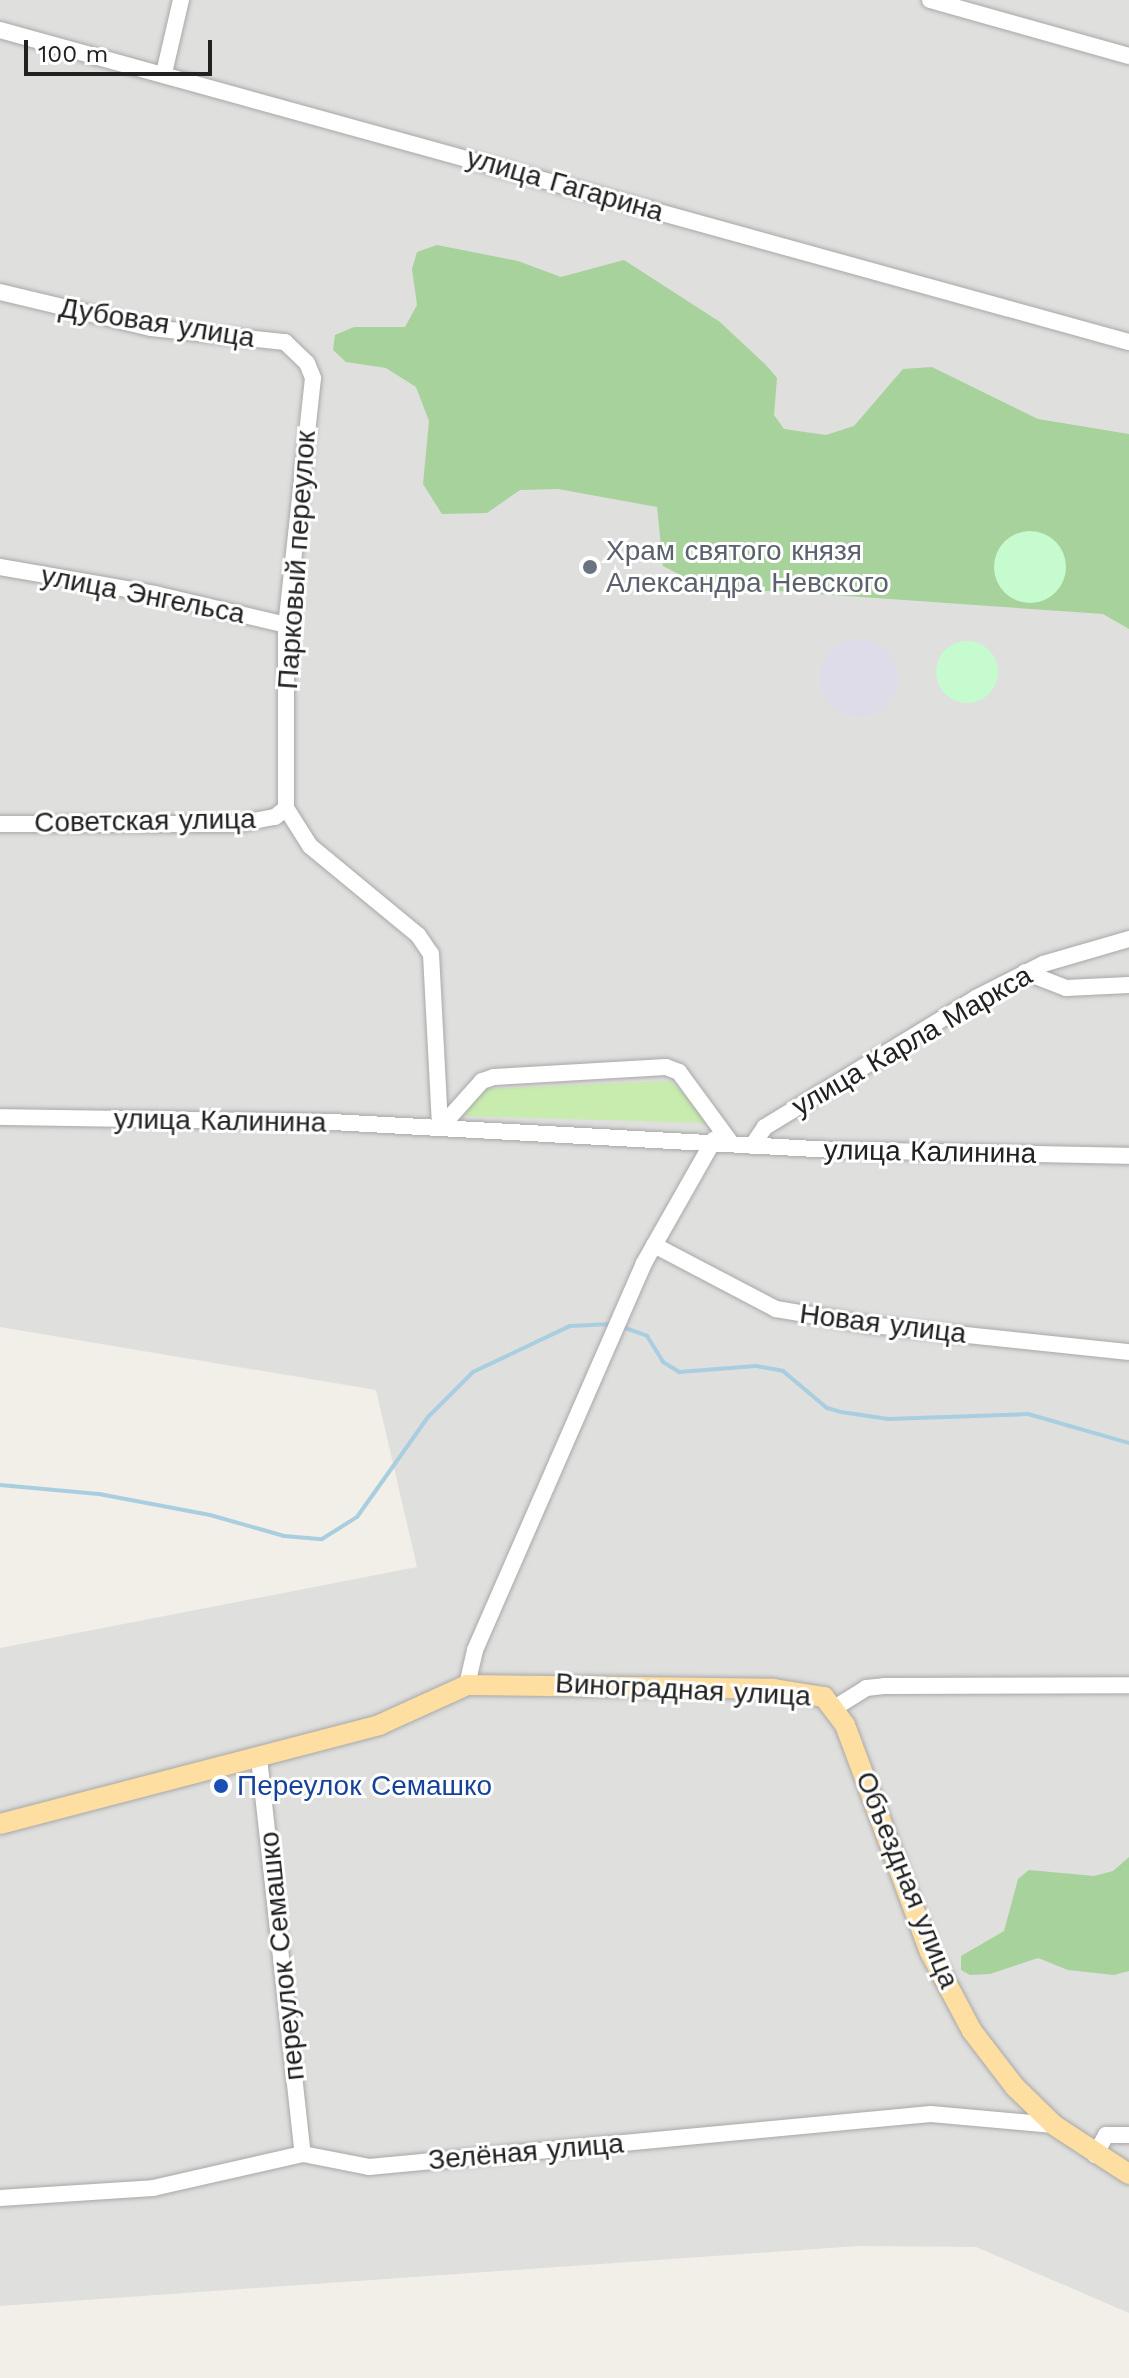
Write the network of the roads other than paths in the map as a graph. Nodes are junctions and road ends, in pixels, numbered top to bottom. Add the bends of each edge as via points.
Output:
1 (181, 0) edge
2 (930, 0) edge
3 (0, 30) edge
4 (1129, 56) edge
5 (164, 73) junction
6 (0, 292) edge
7 (1129, 342) edge
8 (307, 363) joint
9 (0, 567) edge
10 (286, 625) junction
11 (286, 808) junction
12 (0, 824) edge
13 (1129, 939) edge
14 (1025, 972) junction
15 (1129, 985) edge
16 (0, 1117) edge
17 (440, 1128) junction
18 (722, 1142) junction
19 (752, 1146) junction
20 (1129, 1156) edge
21 (654, 1245) junction
22 (1129, 1352) edge
23 (467, 1685) junction
24 (1129, 1685) edge
25 (836, 1707) junction
26 (259, 1758) junction
27 (0, 1824) edge
28 (1054, 2125) junction
29 (1129, 2135) edge
30 (303, 2154) junction
31 (1095, 2155) junction
32 (1129, 2174) edge
33 (0, 2198) edge

1 - 5 street
2 - 4 street
3 - 5 street, улица Гагарина
5 - 7 street, улица Гагарина
6 - 8 street, Дубовая улица via 151,328 285,342
8 - 10 street, Парковый переулок via 313,378
9 - 10 street, улица Энгельса
10 - 11 street, Парковый переулок
11 - 12 street, Советская улица via 275,817 238,824
11 - 17 street via 310,846 418,935 431,954
13 - 14 street, улица Карла Маркса
14 - 15 street via 1066,988
14 - 19 street, улица Карла Маркса via 765,1127
16 - 17 street, улица Калинина
17 - 18 street, улица Калинина
17 - 18 street via 482,1081 494,1077 666,1067 679,1072
18 - 19 street, улица Калинина
18 - 21 street
19 - 20 street, улица Калинина
21 - 22 street, Новая улица via 776,1309 871,1325
21 - 23 street via 475,1650
23 - 25 main road, Виноградная улица via 774,1689 824,1697
23 - 26 main road via 379,1725
24 - 25 street, Виноградная улица via 884,1686 866,1688
25 - 28 main road, Объездная улица via 930,1952 972,2031 1015,2087
26 - 27 main road
26 - 30 street, переулок Семашко
28 - 30 street, Зелёная улица via 931,2114 369,2167
28 - 31 main road, Объездная улица
29 - 31 street via 1106,2135
30 - 33 street, Зелёная улица via 153,2188
31 - 32 main road, Объездная улица

